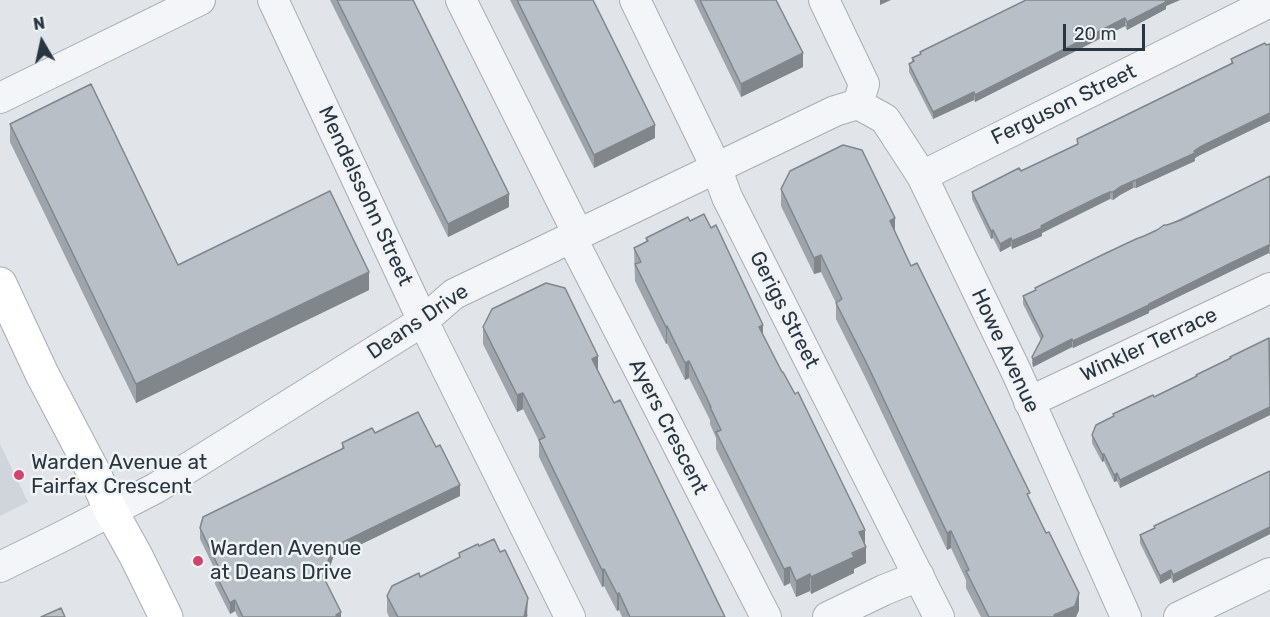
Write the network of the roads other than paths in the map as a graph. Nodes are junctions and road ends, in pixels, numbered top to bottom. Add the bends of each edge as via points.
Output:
1 (200, 0) edge
2 (273, 0) edge
3 (461, 0) edge
4 (635, 0) edge
5 (824, 0) edge
6 (1270, 2) edge
7 (0, 98) edge
8 (846, 107) junction
9 (716, 167) junction
10 (922, 176) junction
11 (575, 236) junction
12 (0, 284) edge
13 (1270, 288) edge
14 (423, 321) junction
15 (1029, 402) junction
16 (111, 511) junction
17 (0, 567) edge
18 (1270, 573) edge
19 (918, 576) junction
20 (166, 617) edge
21 (570, 617) edge
22 (766, 617) edge
23 (828, 617) edge
24 (939, 617) edge
25 (1126, 617) edge
26 (1179, 617) edge

1 - 7 street
2 - 14 street, Mendelssohn Street
3 - 11 street, Ayers Crescent
4 - 9 street, Gerigs Street
5 - 8 street via 864,84
6 - 10 street, Ferguson Street
8 - 9 street, Deans Drive
8 - 10 street, Howe Avenue via 885,119
9 - 11 street, Deans Drive
9 - 19 street, Gerigs Street
10 - 15 street, Howe Avenue
11 - 14 street, Deans Drive via 454,294
11 - 22 street, Ayers Crescent
12 - 16 main road
13 - 15 street, Winkler Terrace
14 - 16 street, Deans Drive via 156,488
14 - 21 street, Mendelssohn Street
15 - 25 street, Howe Avenue
16 - 17 street, Deans Drive
16 - 20 main road
18 - 26 street
19 - 23 street
19 - 24 street, Gerigs Street

